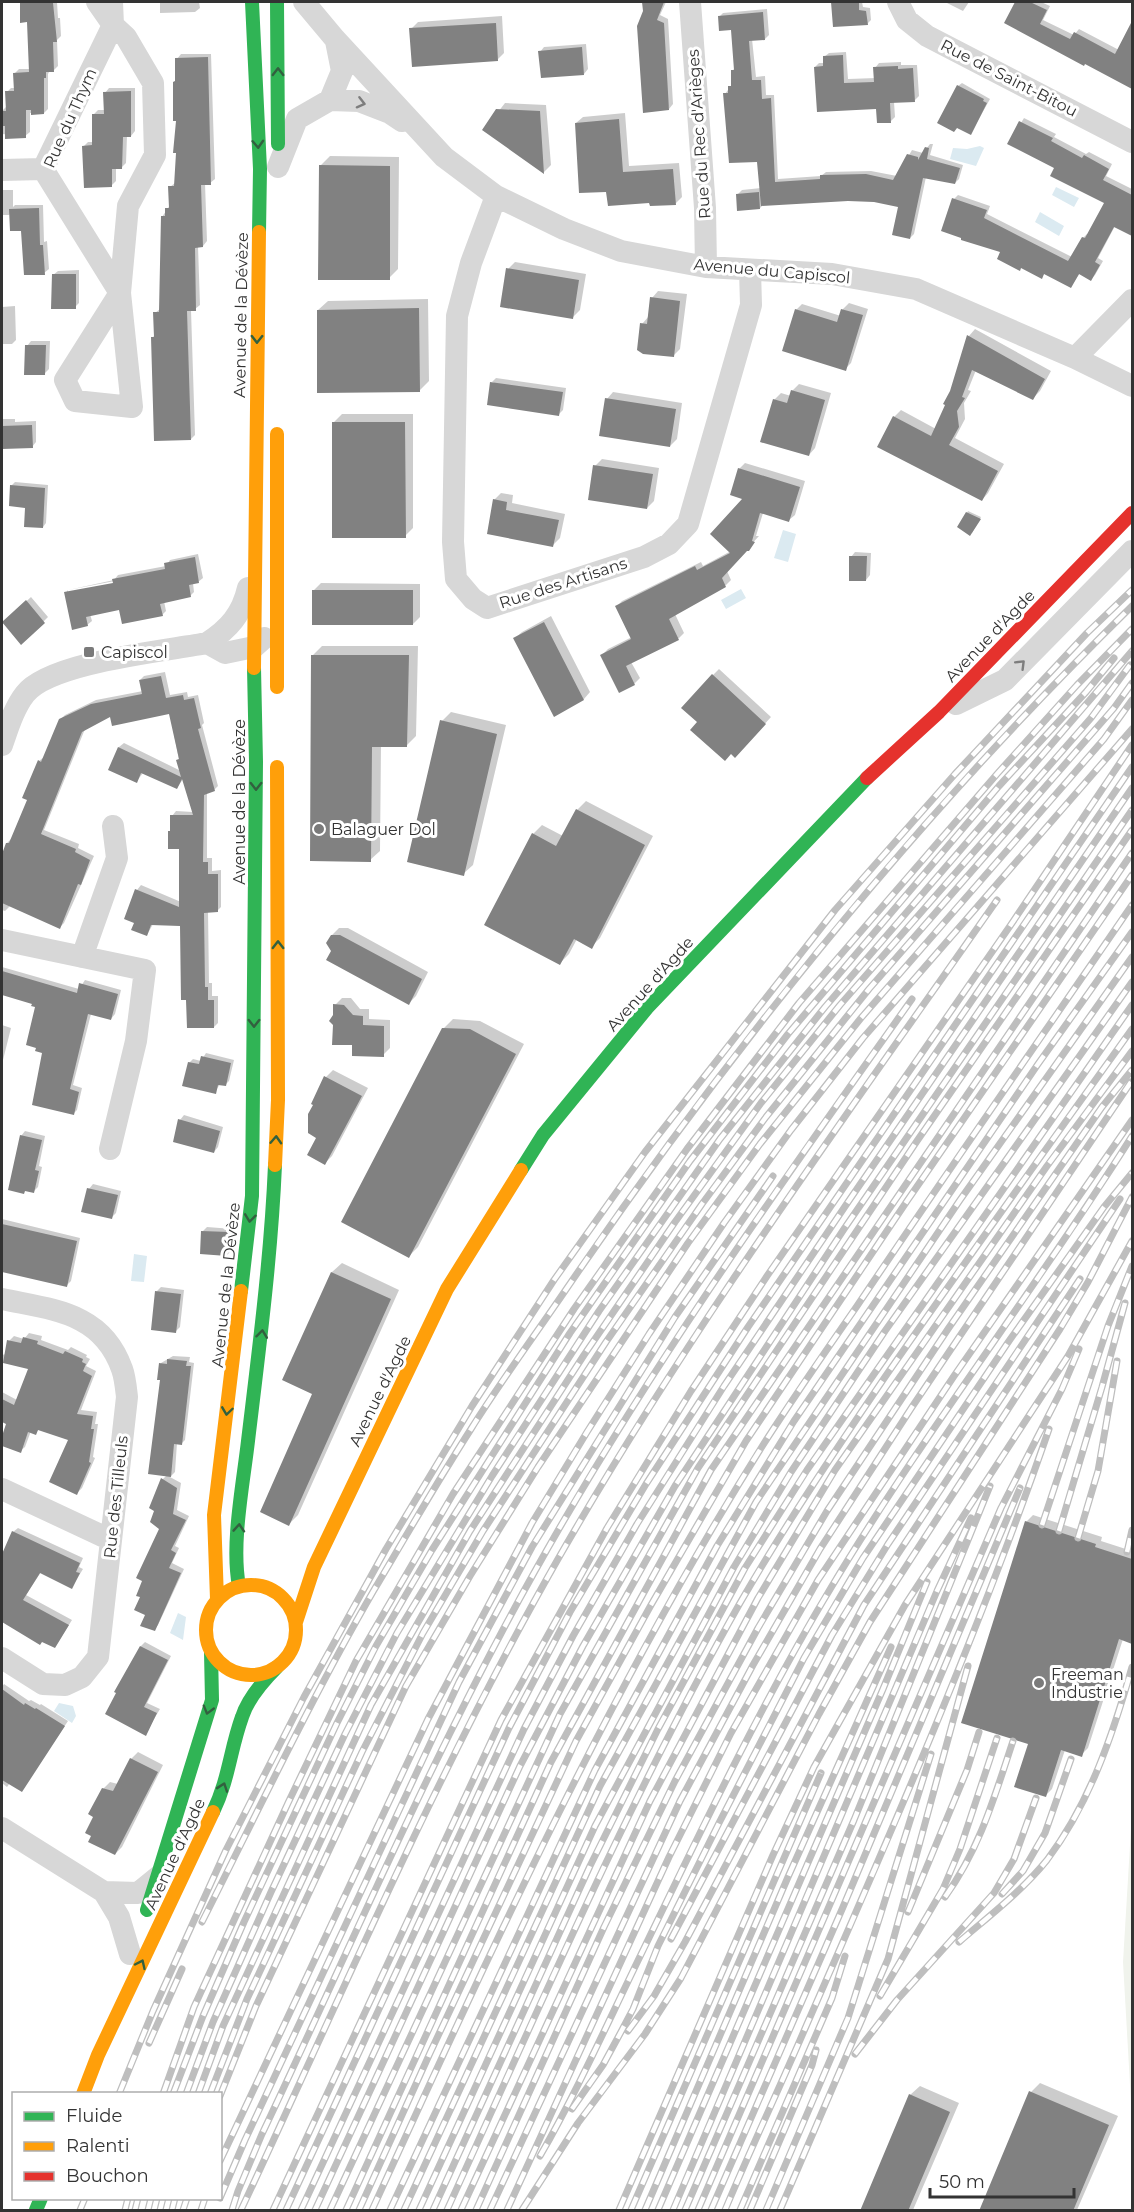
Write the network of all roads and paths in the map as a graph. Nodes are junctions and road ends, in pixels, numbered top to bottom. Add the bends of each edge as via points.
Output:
1 (97, 2) edge
2 (112, 2) edge
3 (252, 2) edge
4 (260, 2) edge
5 (278, 2) edge
6 (304, 2) edge
7 (690, 2) edge
8 (898, 2) edge
9 (113, 25) junction
10 (335, 39) junction
11 (330, 100) junction
12 (287, 117) junction
13 (420, 134) junction
14 (1132, 142) edge
15 (43, 169) junction
16 (2, 170) edge
17 (278, 173) dead end
18 (496, 196) junction
19 (706, 267) junction
20 (750, 270) junction
21 (120, 293) junction
22 (1132, 300) edge
23 (1075, 358) junction
24 (1132, 386) edge
25 (278, 416) dead end
26 (277, 488) junction
27 (1132, 513) edge
28 (1132, 551) edge
29 (254, 559) junction
30 (257, 638) junction
31 (219, 643) junction
32 (277, 698) dead end
33 (939, 712) junction
34 (2, 745) edge
35 (277, 754) dead end
36 (256, 762) junction
37 (277, 788) junction
38 (113, 826) dead end
39 (2, 940) edge
40 (82, 957) junction
41 (110, 1149) dead end
42 (2, 1299) edge
43 (2, 1489) edge
44 (111, 1540) junction
45 (314, 1567) junction
46 (298, 1576) dead end
47 (239, 1586) junction
48 (217, 1599) junction
49 (296, 1622) junction
50 (211, 1652) junction
51 (2, 1658) edge
52 (277, 1668) junction
53 (2, 1828) edge
54 (159, 1876) junction
55 (104, 1892) junction
56 (130, 1954) junction
57 (98, 2055) junction
58 (84, 2092) edge

1 - 9 street
2 - 9 street
3 -> 29 main road, Avenue de la Dévèze via 260,169
4 - 12 street via 262,100 270,113
12 -> 5 main road
6 - 10 street, Avenue du Capiscol
7 - 19 street, Rue du Rec d'Arièges
8 - 14 street, Rue de Saint-Bitou via 907,20 927,36
9 - 15 street, Rue du Thym
9 - 21 street via 126,36 153,83 155,155 128,206
10 - 11 street via 342,70
10 - 13 street, Avenue du Capiscol
11 - 12 street
11 -> 13 street via 359,101 390,113
12 - 17 street
13 - 18 street, Avenue du Capiscol
15 - 16 street
15 - 21 street, Rue du Thym
18 - 19 street, Avenue du Capiscol via 621,251
18 - 20 street, Rue des Artisans via 471,263 457,316 453,542 456,579 473,600 487,608 644,557 669,544 688,524 751,305
19 - 20 street, Avenue du Capiscol
20 - 23 street, Avenue du Capiscol via 832,274 916,289
21 - 21 street, Rue du Thym via 65,380 75,400 132,407
22 - 23 street
23 - 24 street, Avenue du Capiscol
25 - 26 main road
26 - 30 street via 263,553
26 - 32 main road
27 - 33 main road, Avenue d'Agde
33 -> 28 street via 1005,680
29 - 30 main road, Avenue de la Dévèze
29 - 31 street via 244,604
30 - 31 street
30 - 36 main road, Avenue de la Dévèze
30 - 37 street via 265,724
31 - 34 street via 66,669 26,693
31 - 36 street via 245,679
33 - 45 main road, Avenue d'Agde via 870,775 647,1008 543,1135 447,1289
35 - 37 main road
36 -> 48 main road, Avenue de la Dévèze via 252,1196 214,1515
47 -> 37 main road via 239,1520 273,1223 278,1100
38 - 40 street via 117,858
39 - 40 street
40 - 41 street via 145,970 136,1041
42 - 44 street, Rue des Tilleuls via 72,1315 105,1336 123,1370 127,1397
43 - 44 street
44 - 51 street, Rue des Tilleuls via 98,1657 82,1677 65,1685 43,1684
45 - 46 main road
45 - 49 main road, Avenue d'Agde
47 - 48 main road
47 - 49 main road via 278,1588
48 - 50 main road via 205,1625
49 - 52 main road via 293,1647
50 - 52 main road via 233,1672 263,1674
50 -> 54 main road, Avenue d'Agde via 212,1700
57 -> 52 main road, Avenue d'Agde via 224,1789 242,1715 259,1686
53 - 55 street
54 - 55 street via 138,1893
54 - 56 main road, Avenue d'Agde
55 - 56 street via 119,1917
56 - 57 main road, Avenue d'Agde
57 - 58 main road, Avenue d'Agde

